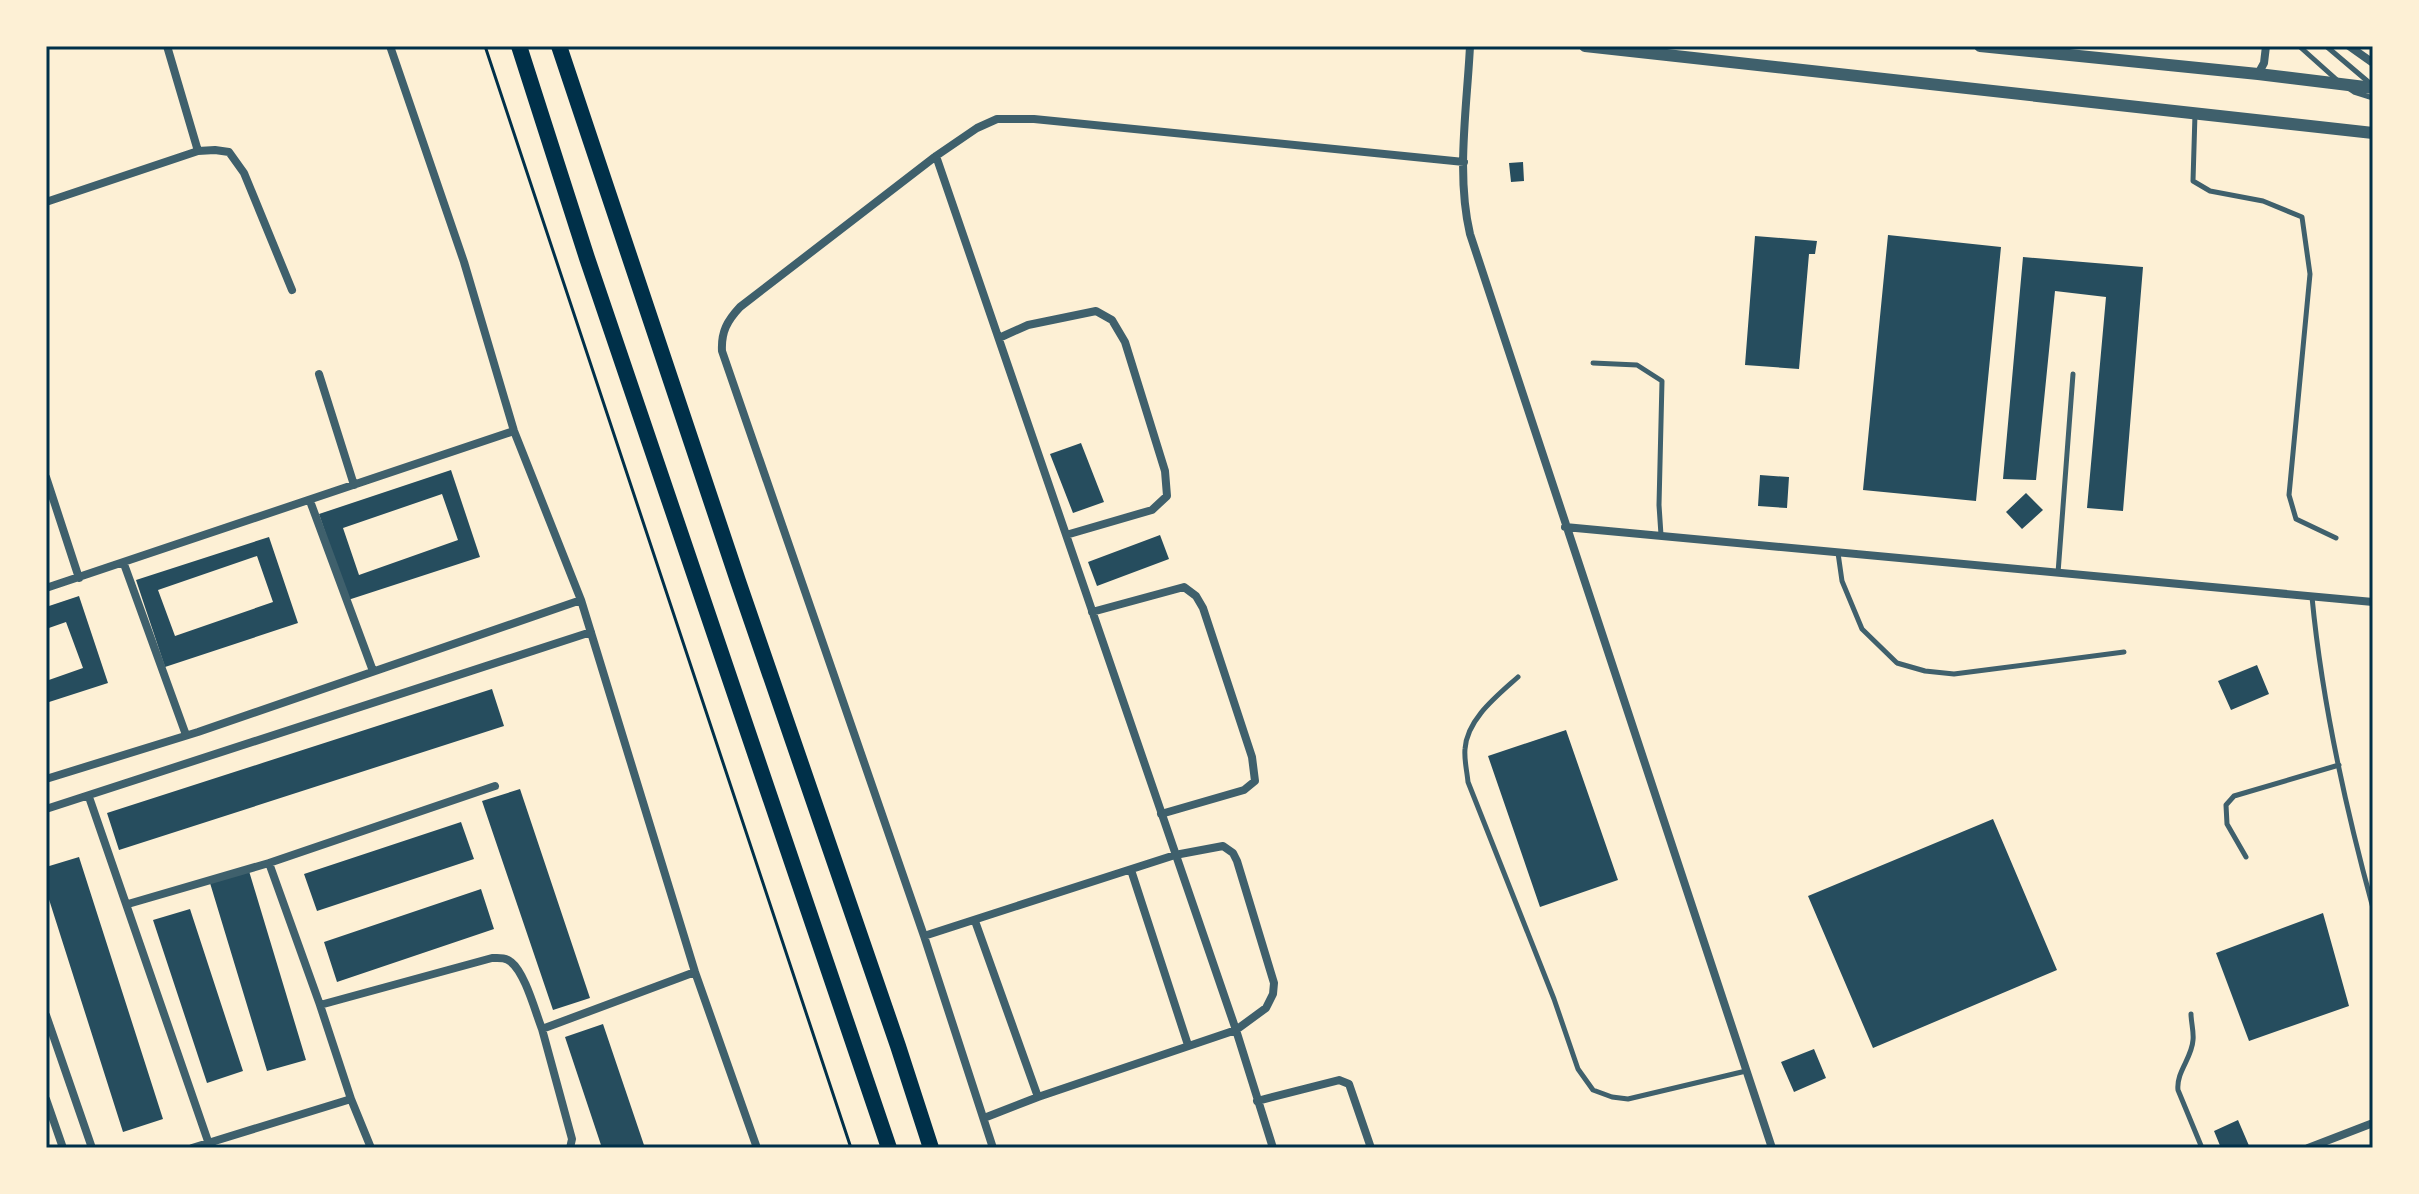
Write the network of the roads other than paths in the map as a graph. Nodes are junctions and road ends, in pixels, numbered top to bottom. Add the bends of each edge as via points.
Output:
1 (167, 46) edge
2 (390, 46) edge
3 (519, 46) edge
4 (559, 46) edge
5 (1470, 46) edge
6 (1585, 46) edge
7 (1980, 46) edge
8 (2266, 46) edge
9 (2299, 46) edge
10 (2326, 46) edge
11 (2349, 46) edge
12 (2373, 63) edge
13 (2258, 74) junction
14 (2341, 83) junction
15 (2373, 87) edge
16 (2373, 98) edge
17 (2195, 113) junction
18 (2373, 133) edge
19 (198, 151) junction
20 (936, 156) junction
21 (1464, 162) junction
22 (46, 202) edge
23 (292, 290) dead end
24 (999, 338) junction
25 (1593, 363) dead end
26 (319, 374) dead end
27 (2073, 374) dead end
28 (514, 431) junction
29 (46, 477) edge
30 (354, 485) junction
31 (310, 501) junction
32 (1565, 527) junction
33 (1066, 535) junction
34 (1661, 536) junction
35 (2336, 538) dead end
36 (1838, 553) junction
37 (124, 564) junction
38 (2058, 573) junction
39 (79, 578) junction
40 (46, 588) edge
41 (2312, 597) junction
42 (581, 600) junction
43 (2373, 602) edge
44 (1092, 612) junction
45 (591, 632) junction
46 (2124, 652) dead end
47 (373, 671) junction
48 (1518, 677) dead end
49 (186, 735) junction
50 (2339, 765) junction
51 (46, 779) edge
52 (495, 786) dead end
53 (89, 797) junction
54 (46, 809) edge
55 (1161, 814) junction
56 (1175, 855) junction
57 (2246, 857) dead end
58 (269, 863) junction
59 (1131, 870) junction
60 (128, 904) junction
61 (2373, 908) edge
62 (975, 921) junction
63 (924, 936) junction
64 (695, 972) junction
65 (320, 1005) junction
66 (2191, 1014) dead end
67 (46, 1015) edge
68 (542, 1029) junction
69 (1236, 1030) junction
70 (1188, 1045) junction
71 (1746, 1070) junction
72 (1038, 1097) junction
73 (46, 1099) edge
74 (351, 1099) junction
75 (1257, 1101) junction
76 (984, 1118) junction
77 (2373, 1123) edge
78 (210, 1146) edge
79 (63, 1148) edge
80 (92, 1148) edge
81 (192, 1148) edge
82 (371, 1148) edge
83 (570, 1148) edge
84 (757, 1148) edge
85 (889, 1148) edge
86 (931, 1148) edge
87 (993, 1148) edge
88 (1273, 1148) edge
89 (1371, 1148) edge
90 (1772, 1148) edge
91 (2202, 1148) edge
92 (2308, 1148) edge

1 - 19 street
2 - 28 street via 464,262
3 - 85 highway
4 - 86 highway
5 - 21 street
6 - 17 street
7 - 13 street
8 - 13 street
9 - 14 lane
10 - 15 lane
11 - 12 street
13 - 14 street
14 - 15 street
14 - 16 lane
17 - 18 street
17 - 35 lane via 2193,181 2210,191 2263,201 2302,217 2310,274 2289,495 2296,519
19 - 22 street
19 - 23 street via 229,152 244,173
20 - 21 street via 987,122 1011,118
20 - 24 street
20 - 63 street via 740,307 721,338
21 - 32 street via 1470,234
24 - 33 street
24 - 33 street via 1028,325 1096,311 1112,320 1125,342 1165,471 1167,496 1152,510
25 - 34 lane via 1637,365 1662,381
26 - 30 street
27 - 38 lane
28 - 30 street
28 - 42 street
29 - 39 street
30 - 31 street
31 - 37 street
31 - 47 street
32 - 34 street
32 - 71 street
33 - 44 street
34 - 36 street
36 - 38 street
36 - 46 lane via 1842,581 1862,629 1897,663 1954,674
37 - 39 street
37 - 49 street
38 - 41 street
39 - 40 street
41 - 43 street
41 - 50 lane via 2318,660
42 - 45 street
42 - 47 street
44 - 55 street
44 - 55 street via 1184,587 1203,608 1252,757 1255,781 1244,790
45 - 53 street
45 - 64 street
47 - 49 street
48 - 71 lane via 1469,730 1464,751 1468,782 1578,1069 1593,1090 1628,1099
49 - 51 street
50 - 57 lane via 2234,796 2226,805 2227,824
50 - 61 lane
52 - 58 street
53 - 54 street
53 - 60 street
55 - 56 street
56 - 59 street
56 - 69 street
56 - 69 street via 1223,846 1237,861 1274,983 1266,1008
58 - 60 street
58 - 65 street
59 - 62 street
59 - 70 street
60 - 78 street
62 - 63 street
62 - 72 street
63 - 76 street
64 - 68 street
64 - 84 street
65 - 68 street via 502,958 519,971
65 - 74 street
66 - 91 lane via 2193,1041 2177,1081
67 - 80 street
68 - 83 street via 572,1139
69 - 70 street
69 - 75 street
70 - 72 street
71 - 90 street
72 - 76 street
73 - 79 street
74 - 78 street
74 - 82 street
75 - 88 street
75 - 89 street via 1339,1080 1349,1084
76 - 87 street
77 - 92 street
78 - 81 street

